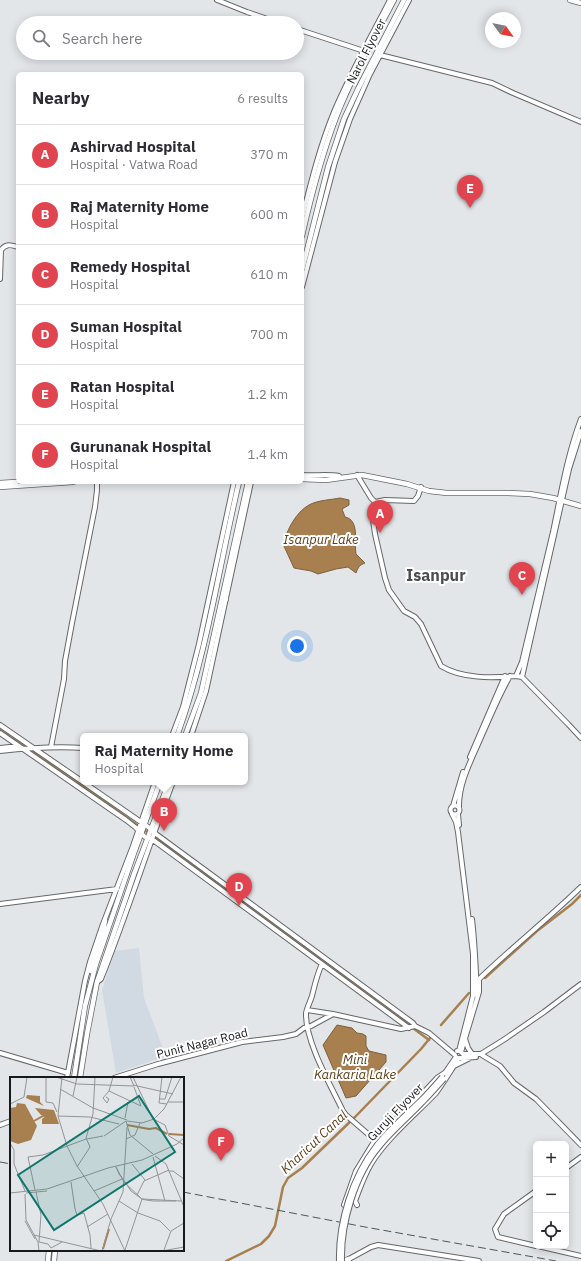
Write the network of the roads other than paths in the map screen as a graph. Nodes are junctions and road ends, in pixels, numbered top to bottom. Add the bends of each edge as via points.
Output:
1 (217, 0) edge
2 (390, 0) edge
3 (394, 0) edge
4 (404, 0) edge
5 (409, 0) edge
6 (570, 0) edge
7 (581, 3) edge
8 (259, 16) edge
9 (304, 31) edge
10 (364, 51) junction
11 (380, 55) junction
12 (336, 112) junction
13 (581, 122) edge
14 (347, 128) junction
15 (338, 137) junction
16 (326, 140) junction
17 (326, 188) junction
18 (304, 212) edge
19 (316, 226) junction
20 (304, 228) edge
21 (16, 247) edge
22 (304, 264) edge
23 (304, 278) edge
24 (0, 279) edge
25 (581, 420) edge
26 (581, 431) edge
27 (357, 475) junction
28 (304, 478) edge
29 (16, 482) edge
30 (0, 483) edge
31 (36, 484) edge
32 (96, 484) edge
33 (234, 484) edge
34 (239, 484) edge
35 (250, 484) edge
36 (0, 486) edge
37 (421, 488) junction
38 (561, 499) junction
39 (375, 502) junction
40 (581, 504) edge
41 (230, 570) junction
42 (224, 589) junction
43 (226, 599) junction
44 (507, 676) junction
45 (516, 676) junction
46 (522, 677) junction
47 (194, 683) junction
48 (203, 684) junction
49 (0, 725) edge
50 (0, 733) edge
51 (173, 733) edge
52 (178, 733) edge
53 (187, 733) edge
54 (191, 733) edge
55 (581, 738) edge
56 (52, 745) junction
57 (80, 746) edge
58 (19, 747) junction
59 (32, 747) junction
60 (0, 748) edge
61 (0, 751) edge
62 (80, 780) edge
63 (87, 785) edge
64 (153, 785) edge
65 (159, 785) edge
66 (168, 785) edge
67 (172, 785) edge
68 (453, 806) junction
69 (458, 811) junction
70 (452, 814) junction
71 (143, 824) junction
72 (153, 831) junction
73 (140, 832) junction
74 (150, 839) junction
75 (581, 887) edge
76 (117, 890) junction
77 (0, 904) edge
78 (105, 920) junction
79 (289, 932) junction
80 (286, 937) junction
81 (322, 964) junction
82 (92, 981) junction
83 (476, 982) junction
84 (581, 985) edge
85 (477, 996) junction
86 (472, 999) junction
87 (307, 1010) junction
88 (333, 1014) junction
89 (415, 1026) junction
90 (307, 1027) junction
91 (409, 1028) junction
92 (465, 1038) junction
93 (0, 1053) edge
94 (457, 1054) junction
95 (482, 1055) junction
96 (473, 1056) junction
97 (453, 1064) junction
98 (68, 1073) junction
99 (447, 1073) junction
100 (67, 1077) edge
101 (74, 1077) edge
102 (80, 1077) edge
103 (117, 1077) edge
104 (10, 1121) edge
105 (0, 1125) edge
106 (375, 1140) junction
107 (581, 1145) edge
108 (383, 1147) junction
109 (581, 1157) edge
110 (569, 1166) edge
111 (533, 1193) edge
112 (344, 1205) dead end
113 (357, 1205) dead end
114 (533, 1245) edge
115 (550, 1249) edge
116 (49, 1251) edge
117 (56, 1251) edge
118 (581, 1256) edge
119 (345, 1260) edge
120 (48, 1261) edge
121 (54, 1261) edge
122 (479, 1261) edge

1 - 8 street
2 - 10 street
3 - 12 main road, Narol Flyover
4 - 15 main road, Narol Flyover via 352,102
5 - 11 street
6 - 7 main road
9 - 10 street
10 - 12 street
11 - 13 street via 492,83
11 - 14 street
12 - 16 main road, Narol Flyover
14 - 15 street
14 - 17 street
15 - 17 main road, Narol Flyover via 328,167
16 - 18 street
16 - 20 main road, Narol Flyover
17 - 19 main road, Narol Flyover
19 - 22 main road, Narol Flyover
19 - 23 street
21 - 24 street via 4,246 1,250
25 - 38 street via 568,461
26 - 38 street
27 - 28 main road via 320,480
27 - 37 main road
27 - 39 street
29 - 30 main road
31 - 36 main road
32 - 56 street via 95,507
33 - 51 street via 199,644 185,700
34 - 47 main road
35 - 41 main road
37 - 38 main road via 447,493 530,494
37 - 39 street via 414,501
38 - 40 main road
38 - 45 street via 522,662
38 - 46 street via 556,532
39 - 44 street via 375,534 389,590 404,611 421,624 441,666 447,670 474,676
41 - 42 main road
41 - 43 street
42 - 43 main road
42 - 48 main road
43 - 54 street via 206,691
44 - 45 street
44 - 68 street via 465,768
44 - 69 street via 467,769 460,791
45 - 46 street
46 - 55 street
47 - 48 main road
47 - 52 main road
48 - 53 main road
49 - 59 street
50 - 58 street
56 - 57 street
56 - 59 street
58 - 59 street
58 - 60 street
58 - 61 street
58 - 73 street
59 - 62 street
63 - 71 street
64 - 71 street
65 - 71 main road
66 - 72 main road
67 - 72 street
68 - 69 street via 457,806
68 - 70 street via 450,810
69 - 70 street via 455,815
69 - 83 street via 475,944
70 - 83 street via 458,832
71 - 72 street
71 - 73 main road
72 - 74 main road
72 - 79 street
73 - 74 street
73 - 76 street
73 - 82 main road
74 - 80 street
74 - 102 main road via 134,874 97,982
75 - 83 street
76 - 77 street
76 - 78 street
78 - 82 main road via 91,972
78 - 98 street via 85,981
79 - 80 street
79 - 89 street
80 - 81 street
81 - 87 street
81 - 91 street
82 - 101 main road via 85,1006
83 - 85 street
83 - 86 street
84 - 95 street via 545,1013
84 - 96 street via 505,1039
85 - 86 street
85 - 92 street
86 - 94 street
87 - 88 street
87 - 90 street
88 - 90 street, Punit Nagar Road
88 - 91 street via 401,1029
89 - 91 street
89 - 94 street
90 - 103 street, Punit Nagar Road via 296,1034 242,1042
90 - 106 street via 313,1048 343,1112
92 - 94 street
92 - 96 street
93 - 98 street
94 - 96 street
94 - 97 street
94 - 97 street
95 - 96 street
95 - 107 street via 500,1066 514,1083 536,1099
96 - 97 street
97 - 99 street
98 - 100 street
99 - 106 street via 437,1078
99 - 108 street via 436,1093
99 - 119 street, Guruji Flyover, bridge via 424,1101 388,1136 360,1176 349,1208 342,1249
104 - 105 street
106 - 108 street
106 - 112 street via 356,1171
108 - 113 street via 364,1177 355,1201
109 - 110 street
111 - 114 street via 504,1214 495,1229 498,1237
115 - 118 street
116 - 120 main road
117 - 121 main road
119 - 122 street via 378,1245

